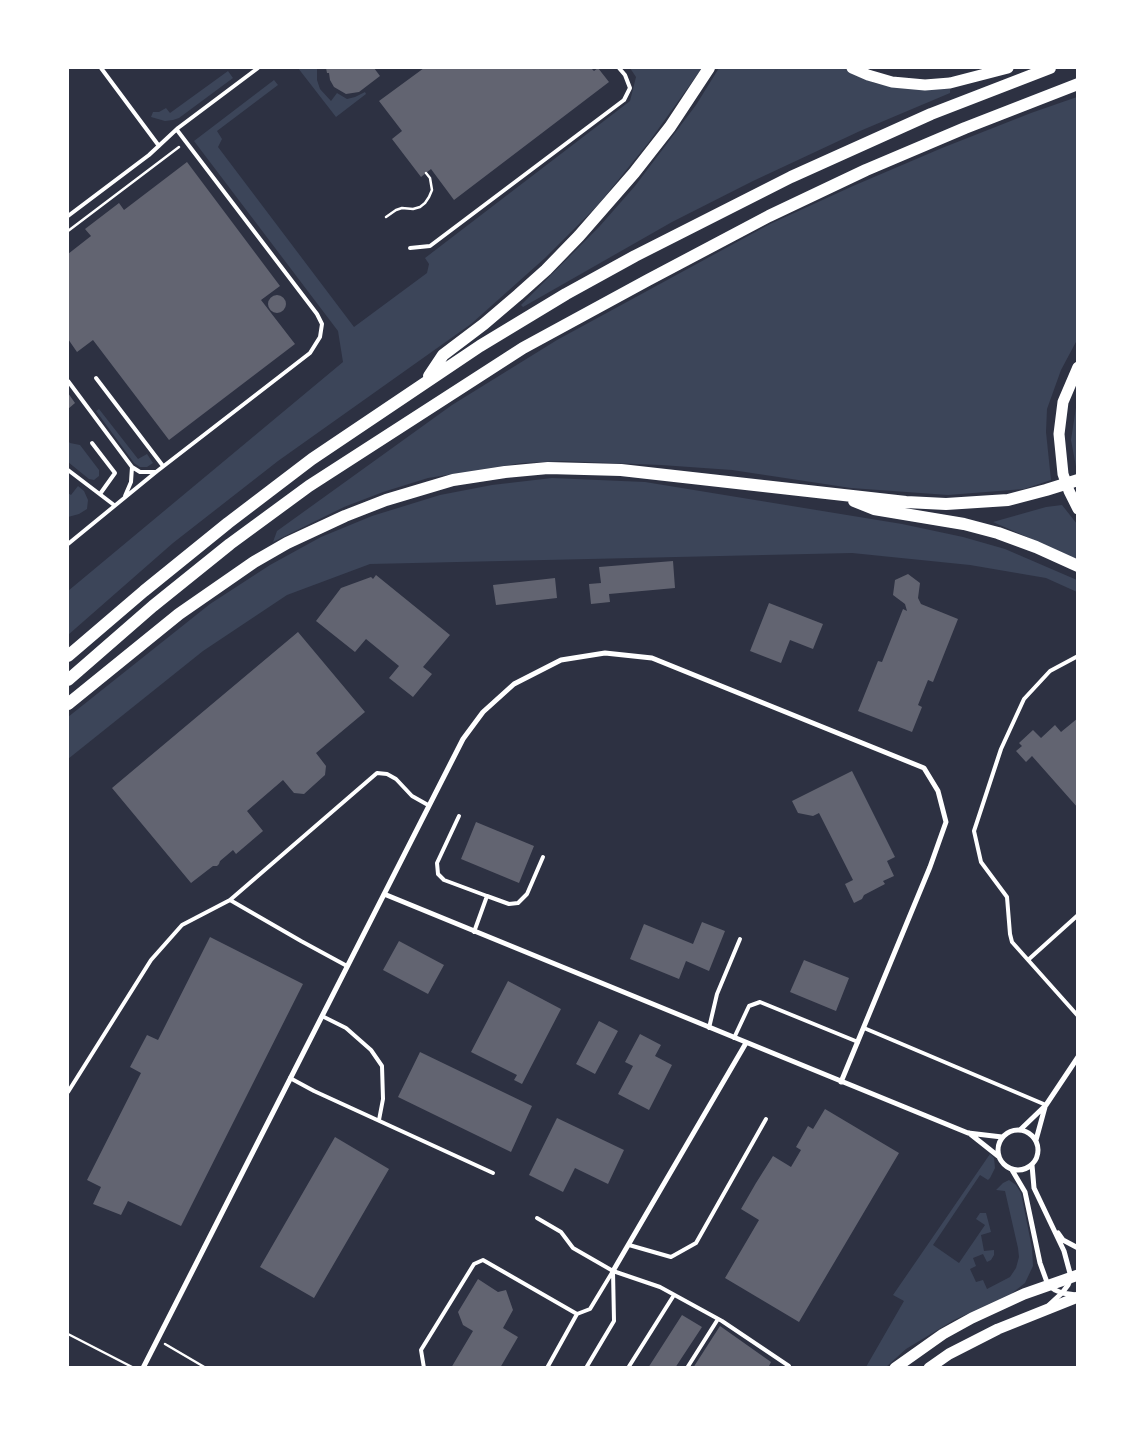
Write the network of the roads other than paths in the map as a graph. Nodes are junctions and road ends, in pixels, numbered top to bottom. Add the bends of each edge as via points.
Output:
1 (100, 68) edge
2 (258, 68) edge
3 (619, 68) edge
4 (709, 68) edge
5 (852, 68) edge
6 (1008, 68) edge
7 (1050, 68) edge
8 (1078, 84) edge
9 (176, 130) junction
10 (159, 146) junction
11 (68, 216) edge
12 (410, 248) dead end
13 (1078, 368) edge
14 (96, 378) dead end
15 (426, 380) junction
16 (68, 381) edge
17 (92, 443) dead end
18 (163, 466) junction
19 (132, 467) junction
20 (68, 470) edge
21 (156, 472) junction
22 (1078, 480) edge
23 (100, 494) junction
24 (835, 494) junction
25 (124, 497) junction
26 (114, 505) junction
27 (1078, 509) edge
28 (68, 544) edge
29 (1078, 566) edge
30 (68, 656) edge
31 (1078, 656) edge
32 (68, 680) edge
33 (68, 704) edge
34 (428, 805) junction
35 (459, 816) dead end
36 (543, 857) dead end
37 (384, 894) junction
38 (487, 896) junction
39 (230, 900) junction
40 (1078, 915) edge
41 (474, 932) junction
42 (740, 939) dead end
43 (1028, 960) junction
44 (347, 966) junction
45 (322, 1016) junction
46 (1078, 1016) edge
47 (709, 1028) junction
48 (864, 1028) junction
49 (734, 1038) junction
50 (858, 1042) junction
51 (746, 1043) junction
52 (1078, 1057) edge
53 (290, 1078) junction
54 (841, 1082) junction
55 (68, 1092) edge
56 (1046, 1105) junction
57 (766, 1119) dead end
58 (379, 1120) junction
59 (1020, 1130) junction
60 (968, 1133) junction
61 (1002, 1137) junction
62 (1036, 1140) junction
63 (998, 1156) junction
64 (1032, 1165) junction
65 (1012, 1170) junction
66 (493, 1173) dead end
67 (537, 1218) dead end
68 (1052, 1226) junction
69 (629, 1245) junction
70 (1078, 1248) edge
71 (613, 1271) junction
72 (1074, 1276) edge
73 (1048, 1285) junction
74 (1062, 1293) junction
75 (674, 1295) junction
76 (1078, 1296) edge
77 (1045, 1309) junction
78 (577, 1314) junction
79 (718, 1319) junction
80 (789, 1367) edge
81 (143, 1368) edge
82 (424, 1368) edge
83 (547, 1368) edge
84 (586, 1368) edge
85 (628, 1368) edge
86 (687, 1368) edge
87 (896, 1368) edge
88 (929, 1368) edge

1 - 10 lane
2 - 9 lane
3 - 12 lane via 630,88 624,100 430,246
4 - 15 highway via 670,128 592,222 546,270 443,355
5 - 6 main road via 900,84 925,85 950,83
7 - 15 highway via 888,133 725,209 566,294
8 - 32 highway via 866,170 769,216 523,348 309,486 230,544
9 - 10 lane
9 - 18 lane via 322,324 320,337 310,353
10 - 11 lane
13 - 27 main road via 1062,402 1059,434 1063,474
14 - 18 lane
15 - 30 highway via 312,459 228,523
16 - 19 lane
17 - 23 lane via 115,473
18 - 21 lane
19 - 21 lane via 140,472
19 - 25 lane
20 - 23 lane
21 - 25 lane
22 - 24 highway via 1008,500 946,504
23 - 26 lane
24 - 29 highway via 874,508 998,533
24 - 33 highway via 621,470 566,468 505,472 401,494 295,539 254,562 179,614
25 - 26 lane
26 - 28 lane
31 - 43 lane via 1050,672 1024,699 1001,749 974,831 981,862 1007,896 1012,942
34 - 37 street
34 - 39 lane via 412,796 396,779 377,773
34 - 48 street via 463,739 483,712 514,684 560,660 605,653 652,658 924,768 938,791 946,822
35 - 38 lane via 437,863 438,874 444,880
36 - 38 lane via 527,894 518,903 509,904
37 - 41 street
37 - 44 street
38 - 41 lane
39 - 44 lane
39 - 55 lane via 182,925 151,960
40 - 43 lane
41 - 47 street
42 - 47 lane via 717,994
43 - 46 lane
44 - 45 street
45 - 53 street
45 - 58 lane via 346,1028 371,1050 382,1066 383,1099
47 - 49 street
48 - 50 street
48 - 56 lane
49 - 50 lane via 749,1006 760,1002
49 - 51 street
50 - 54 street
51 - 54 street
51 - 69 street
52 - 56 street
53 - 58 lane
53 - 81 street
54 - 60 street
56 - 59 street
56 - 62 street
57 - 69 lane via 696,1243 671,1257
58 - 66 lane
59 - 61 street
59 - 62 street
60 - 61 street
60 - 63 street
61 - 63 street
62 - 64 street via 1038,1152
63 - 65 street
64 - 65 street via 1020,1171
64 - 68 street via 1034,1188
65 - 73 street via 1025,1192
67 - 71 lane via 561,1232 573,1248
68 - 70 street via 1063,1240
68 - 72 street
69 - 71 street
71 - 75 lane
71 - 78 lane via 590,1309
71 - 84 lane via 614,1321
72 - 73 main road
72 - 74 street
73 - 74 street
73 - 87 main road via 942,1334
74 - 76 street
74 - 77 street
75 - 79 lane
75 - 85 lane
76 - 77 main road
77 - 88 main road via 998,1328
78 - 82 lane via 483,1260 474,1264 421,1350
78 - 83 lane
79 - 80 lane
79 - 86 lane

